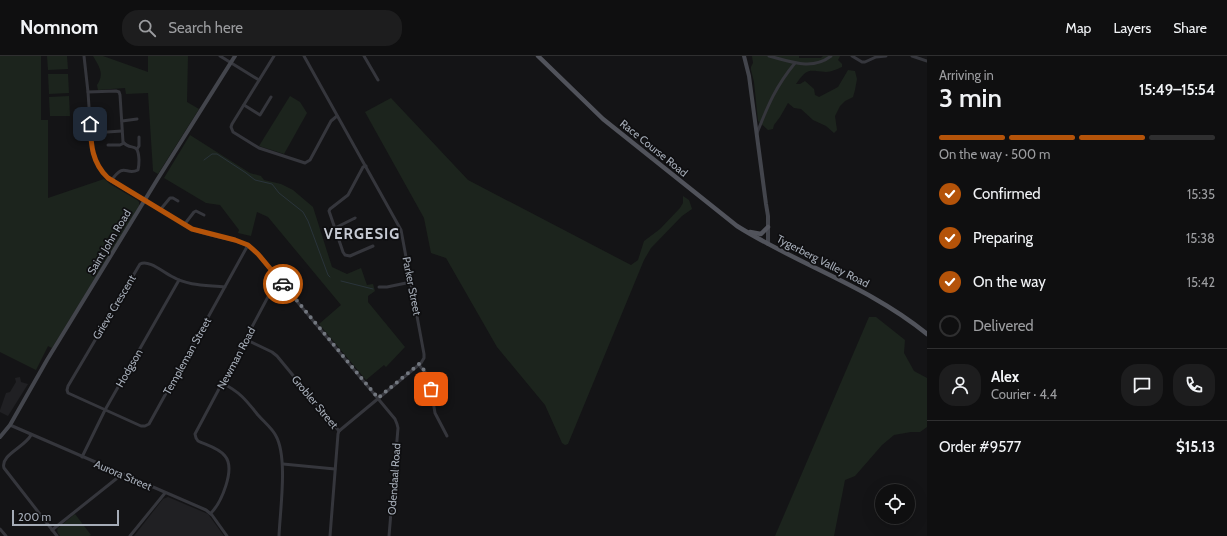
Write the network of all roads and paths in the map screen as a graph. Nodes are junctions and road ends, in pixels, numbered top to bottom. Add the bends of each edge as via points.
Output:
1 (84, 56) edge
2 (220, 56) edge
3 (234, 56) edge
4 (274, 56) edge
5 (304, 56) edge
6 (364, 56) edge
7 (538, 56) edge
8 (744, 56) edge
9 (769, 56) edge
10 (831, 56) edge
11 (852, 56) edge
12 (886, 56) edge
13 (912, 56) edge
14 (927, 61) edge
15 (230, 62) junction
16 (795, 63) junction
17 (259, 80) junction
18 (378, 80) dead end
19 (88, 92) junction
20 (272, 97) dead end
21 (244, 105) junction
22 (260, 115) junction
23 (337, 116) junction
24 (137, 120) dead end
25 (257, 120) dead end
26 (122, 121) junction
27 (122, 131) junction
28 (107, 132) dead end
29 (757, 134) junction
30 (139, 137) dead end
31 (124, 143) junction
32 (108, 145) dead end
33 (137, 149) junction
34 (366, 166) junction
35 (111, 181) junction
36 (144, 201) junction
37 (178, 201) dead end
38 (160, 210) junction
39 (204, 215) dead end
40 (355, 218) dead end
41 (184, 225) junction
42 (768, 227) junction
43 (335, 228) junction
44 (742, 229) junction
45 (768, 244) junction
46 (248, 245) junction
47 (373, 246) dead end
48 (278, 278) junction
49 (179, 280) junction
50 (411, 282) junction
51 (225, 287) junction
52 (379, 287) dead end
53 (927, 334) edge
54 (245, 339) junction
55 (419, 364) junction
56 (222, 383) junction
57 (378, 398) junction
58 (105, 410) junction
59 (10, 425) junction
60 (339, 431) junction
61 (31, 435) junction
62 (447, 436) dead end
63 (0, 437) edge
64 (82, 457) junction
65 (283, 464) junction
66 (335, 469) junction
67 (121, 474) junction
68 (165, 493) junction
69 (211, 513) junction
70 (0, 529) edge
71 (52, 530) junction
72 (6, 536) edge
73 (57, 536) edge
74 (130, 536) edge
75 (227, 536) edge
76 (279, 536) edge
77 (330, 536) edge
78 (389, 536) edge

1 - 19 street
2 - 15 street
3 - 15 main road, Saint John Road
4 - 17 street
5 - 23 street, Parker Street
6 - 18 street
7 - 44 main road, Race Course Road via 603,119
8 - 29 main road, Tygerberg Valley Road
9 - 16 street
10 - 16 street via 820,63
11 - 12 street via 862,62
13 - 14 street
15 - 17 street
15 - 36 main road, Saint John Road
16 - 29 street via 773,94
17 - 21 street
19 - 26 street via 120,93
19 - 35 street via 94,156
20 - 22 street
21 - 22 street
21 - 23 street via 232,124 233,132 259,148 303,163 310,160
22 - 25 street
23 - 34 street, Parker Street
24 - 26 street
26 - 27 street
27 - 28 street
27 - 31 street
29 - 42 main road, Tygerberg Valley Road
30 - 33 street
31 - 32 street
31 - 33 street
33 - 35 street via 138,170 120,170
34 - 43 street via 349,194 330,210
34 - 50 street, Parker Street via 401,230
35 - 36 street
36 - 38 street
36 - 59 main road, Saint John Road
37 - 38 street via 170,198
38 - 41 street
39 - 41 street via 194,212
40 - 43 street
41 - 46 street via 196,231
42 - 44 main road via 759,234
42 - 45 main road, Tygerberg Valley Road
43 - 47 street via 343,252 347,256
44 - 45 main road, Race Course Road
45 - 53 main road, Tygerberg Valley Road via 880,301
46 - 48 street
46 - 51 street, Templeman Street
48 - 54 street, Newman Road
48 - 57 street
49 - 51 street, Grieve Crescent
49 - 58 street, Hodgson
49 - 58 street, Grieve Crescent via 149,263 140,264 68,386 66,390 69,394
50 - 52 street
50 - 55 street, Parker Street via 424,354
51 - 58 street, Templeman Street via 149,424 142,426
54 - 56 street, Newman Road
54 - 60 street, Grobler Street via 277,356
55 - 57 street
55 - 62 street via 429,377 436,413
56 - 65 street via 242,396 274,434
56 - 69 street, Newman Road via 196,432 198,441 221,452 229,463 226,486
57 - 60 street
57 - 78 street, Odendaal Road via 397,422 398,428
58 - 64 street, Hodgson
59 - 61 street, Aurora Street
59 - 63 main road, Saint John Road
60 - 66 street, Grobler Street
61 - 64 street, Aurora Street
61 - 71 street via 6,458 3,465
64 - 67 street, Aurora Street
65 - 66 street
65 - 76 street
66 - 77 street, Grobler Street
67 - 68 street, Aurora Street
67 - 71 street
68 - 69 street, Aurora Street
68 - 74 street
69 - 75 street, Aurora Street
70 - 72 street
71 - 73 street

